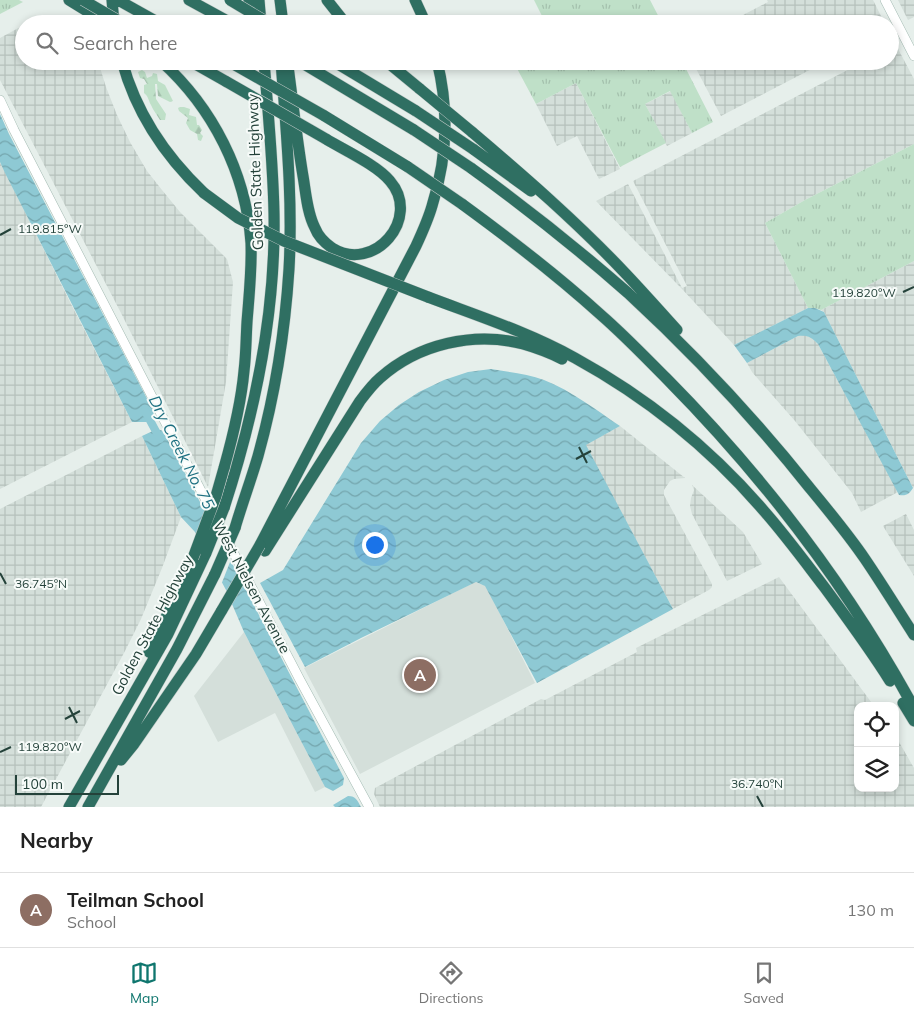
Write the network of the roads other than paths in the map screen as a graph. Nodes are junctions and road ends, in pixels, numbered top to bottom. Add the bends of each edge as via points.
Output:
1 (69, 0) edge
2 (112, 0) edge
3 (118, 0) edge
4 (189, 0) edge
5 (230, 0) edge
6 (249, 0) edge
7 (259, 0) edge
8 (276, 0) edge
9 (280, 0) edge
10 (327, 0) edge
11 (415, 0) edge
12 (885, 0) edge
13 (84, 5) edge
14 (97, 15) edge
15 (105, 15) edge
16 (113, 15) edge
17 (145, 15) edge
18 (218, 15) edge
19 (251, 15) edge
20 (255, 15) edge
21 (260, 15) edge
22 (277, 15) edge
23 (282, 15) edge
24 (339, 15) edge
25 (422, 15) edge
26 (893, 15) edge
27 (899, 27) edge
28 (914, 56) edge
29 (125, 70) edge
30 (170, 70) edge
31 (206, 70) edge
32 (244, 70) edge
33 (258, 70) edge
34 (265, 70) edge
35 (282, 70) edge
36 (289, 70) edge
37 (314, 70) edge
38 (348, 70) edge
39 (397, 70) edge
40 (439, 70) edge
41 (0, 100) edge
42 (296, 122) edge
43 (296, 122) edge
44 (296, 122) edge
45 (296, 122) edge
46 (274, 215) junction
47 (593, 240) junction
48 (752, 418) junction
49 (706, 452) junction
50 (263, 548) junction
51 (914, 635) edge
52 (914, 708) edge
53 (914, 721) edge
54 (100, 785) junction
55 (68, 807) edge
56 (88, 807) edge
57 (368, 807) edge

1 - 13 highway
2 - 16 highway
3 - 17 highway
4 - 18 highway
5 - 20 highway, bridge
6 - 19 highway
7 - 21 highway
8 - 22 highway
9 - 23 highway
10 - 24 highway
11 - 25 highway
12 - 26 street
13 - 14 highway
13 - 15 highway, bridge
27 - 28 street
29 - 49 highway, bridge via 140,110 175,162 204,193 238,218 276,237 524,333 582,362 637,396
30 - 55 highway, bridge via 208,116 225,145 243,194 250,227 251,266 244,371 233,436 216,496 193,558 161,630
31 - 45 highway, bridge
32 - 52 highway, bridge via 408,167 462,204 510,239 602,316 645,357 758,479 830,573
33 - 46 highway
34 - 46 highway, Golden State Highway
35 - 54 highway, Golden State Highway, bridge via 288,159 289,268 278,365 258,456 216,574
36 - 42 highway, bridge
37 - 48 highway, bridge via 471,168 553,230 673,336
38 - 47 highway, bridge via 473,149
39 - 47 highway, bridge via 517,170
40 - 50 highway via 444,97 443,159 427,222
41 - 57 street, West Nielsen Avenue via 176,444
43 - 44 highway, bridge via 310,215 319,236 343,253 372,251 384,244 396,228 400,215 400,199 391,181
46 - 55 highway, Golden State Highway, bridge via 273,267 262,362 245,440 224,508 168,634
47 - 48 highway
48 - 51 highway via 864,558
49 - 50 highway via 624,392 551,354 522,344 492,339 441,344 403,360 368,391
49 - 53 highway via 782,532 865,642
50 - 54 highway, bridge via 196,654 134,744
54 - 56 highway, Golden State Highway

